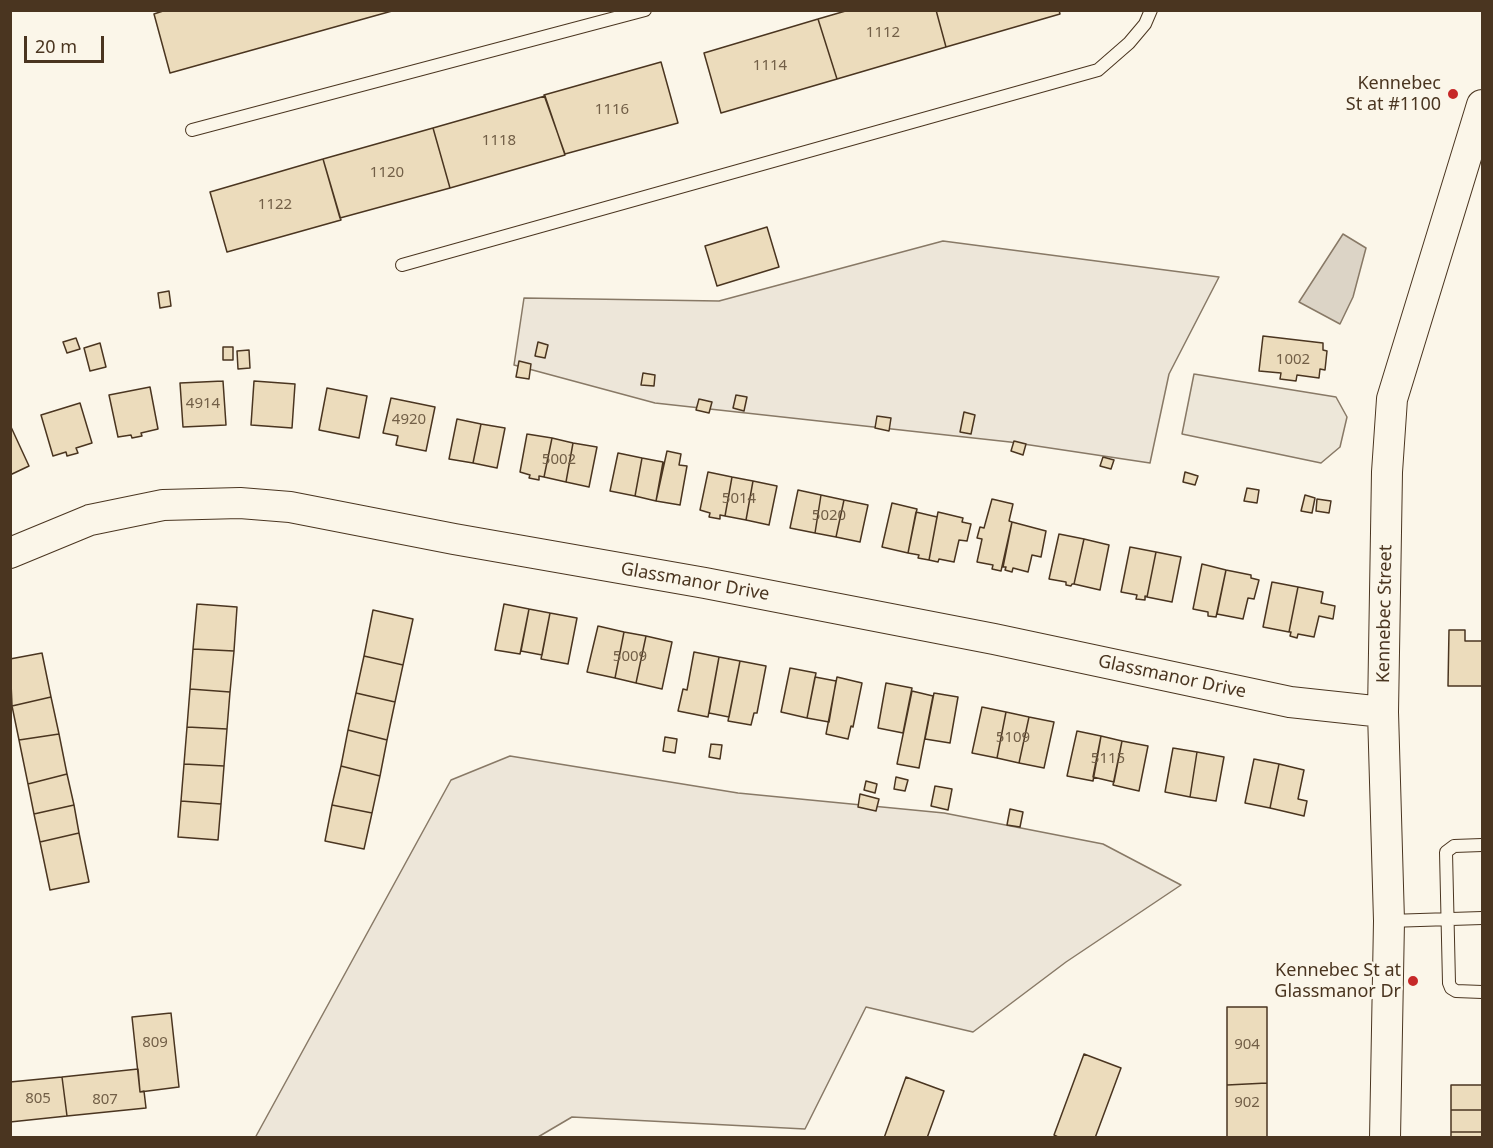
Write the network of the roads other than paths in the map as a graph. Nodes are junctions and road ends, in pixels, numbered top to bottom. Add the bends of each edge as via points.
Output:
1 (645, 10) edge
2 (1151, 10) edge
3 (1482, 105) edge
4 (192, 130) dead end
5 (402, 265) dead end
6 (10, 553) edge
7 (1383, 712) junction
8 (1482, 845) edge
9 (1482, 918) edge
10 (1446, 919) junction
11 (1389, 921) junction
12 (1482, 992) edge
13 (1385, 1137) edge

1 - 4 lane
2 - 5 lane via 1129,43 1098,70
3 - 7 street, Kennebec Street via 1392,399
6 - 7 street, Glassmanor Drive via 90,520 163,505 240,503 290,507 705,582 1290,702
7 - 11 street, Kennebec Street
8 - 10 lane via 1454,846 1446,852
9 - 10 lane
10 - 11 lane
10 - 12 lane via 1451,988 1456,992
11 - 13 street, Kennebec Street

